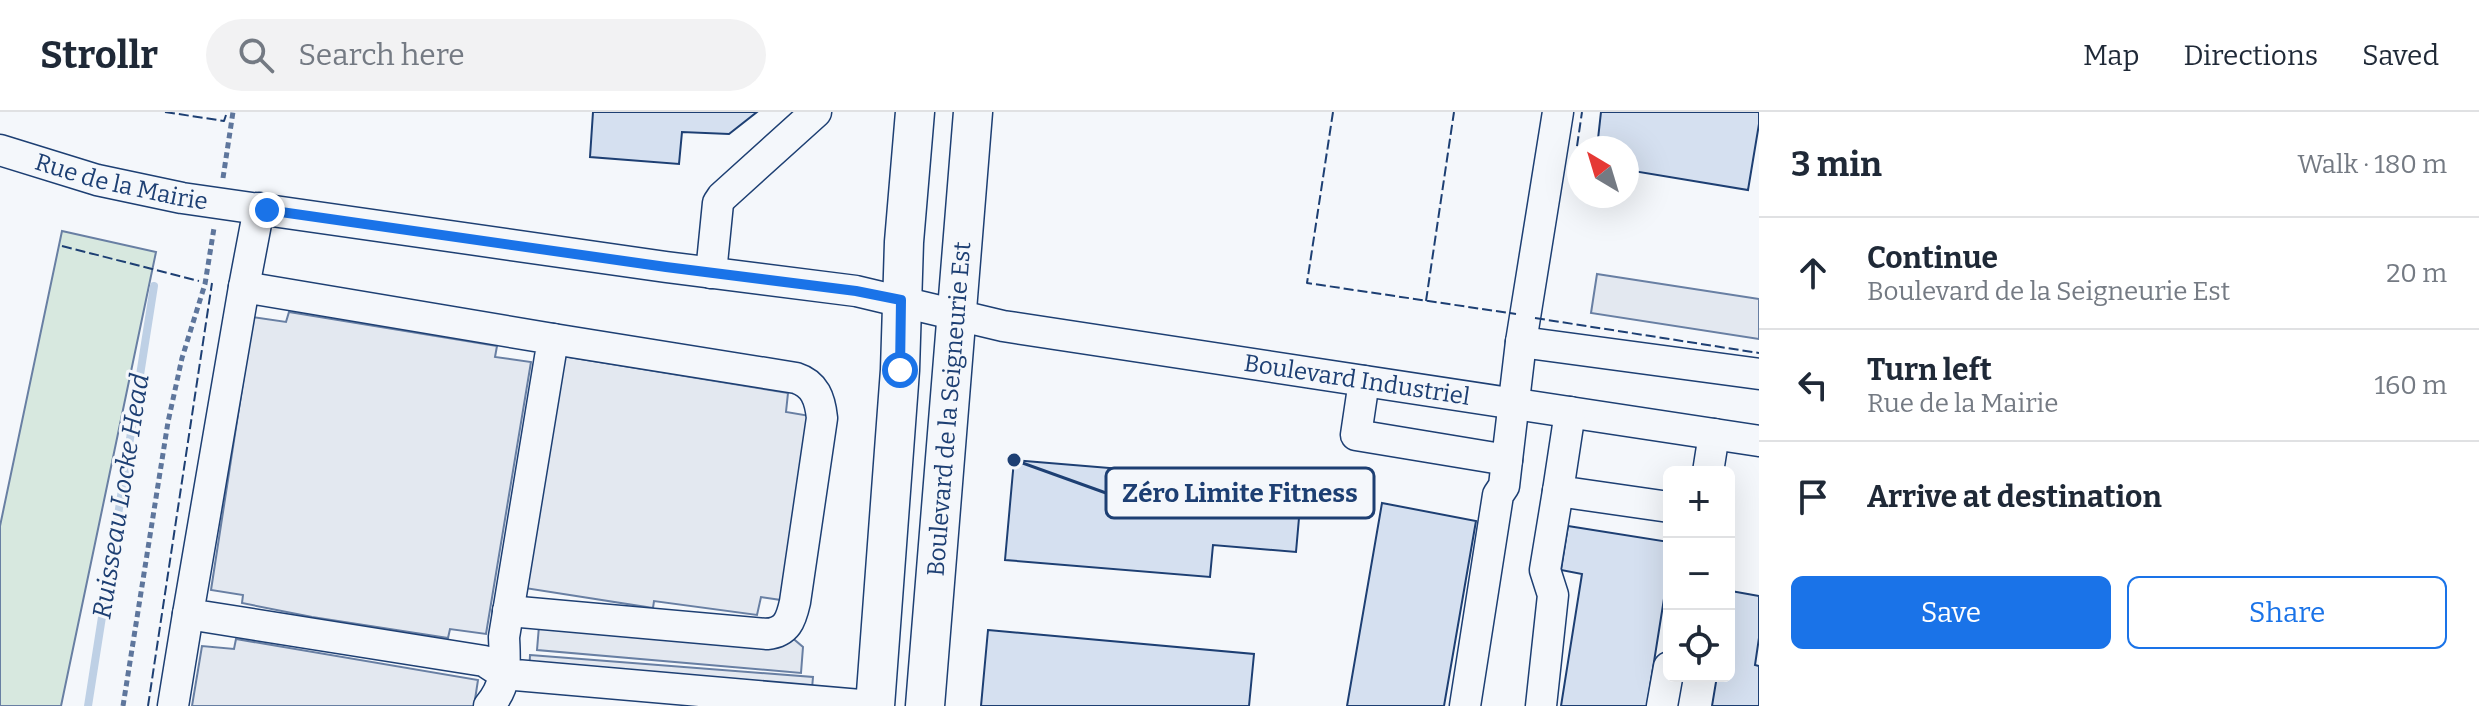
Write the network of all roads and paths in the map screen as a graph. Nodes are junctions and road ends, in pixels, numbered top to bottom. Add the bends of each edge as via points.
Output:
1 (233, 112) edge
2 (816, 112) edge
3 (915, 112) edge
4 (973, 112) edge
5 (1558, 112) edge
6 (0, 150) edge
7 (223, 177) dead end
8 (259, 208) junction
9 (212, 238) dead end
10 (711, 273) junction
11 (244, 287) junction
12 (901, 300) junction
13 (957, 315) junction
14 (553, 339) junction
15 (1521, 342) junction
16 (1759, 374) edge
17 (1364, 381) junction
18 (1513, 403) junction
19 (1570, 412) junction
20 (1714, 434) junction
21 (1759, 441) edge
22 (1507, 460) junction
23 (1709, 466) edge
24 (1558, 491) junction
25 (1663, 506) edge
26 (508, 611) junction
27 (188, 614) junction
28 (504, 674) junction
29 (1666, 682) edge
30 (123, 706) edge
31 (173, 706) edge
32 (489, 706) edge
33 (873, 706) edge
34 (925, 706) edge
35 (1465, 706) edge
36 (1541, 706) edge
37 (1662, 706) edge

1 - 7 path
2 - 10 street via 718,203
3 - 12 main road, Boulevard de la Seigneurie Est
4 - 13 main road, Boulevard de la Seigneurie Est
5 - 15 street
6 - 8 street, Rue de la Mairie via 127,187
8 - 10 street, Rue de la Mairie
8 - 11 street
9 - 30 path via 168,422
10 - 12 street, Rue de la Mairie
11 - 14 street
11 - 27 street
12 - 13 street, Rue de la Mairie
12 - 33 main road, Boulevard de la Seigneurie Est
13 - 17 street, Boulevard Industriel
13 - 34 main road, Boulevard de la Seigneurie Est
14 - 26 street
14 - 26 street via 796,378 810,385 822,418 795,602 783,630 767,634
15 - 16 street
15 - 18 street
17 - 18 street, Boulevard Industriel
17 - 22 street via 1356,435
18 - 19 street, Boulevard Industriel
18 - 22 street
19 - 20 street, Boulevard Industriel
19 - 24 street
20 - 21 street, Boulevard Industriel
20 - 23 street
22 - 35 street
24 - 25 street
24 - 36 street via 1545,570 1553,595
26 - 28 street
27 - 28 street via 484,661
27 - 31 street
28 - 32 street via 500,693
28 - 33 street
29 - 37 street

